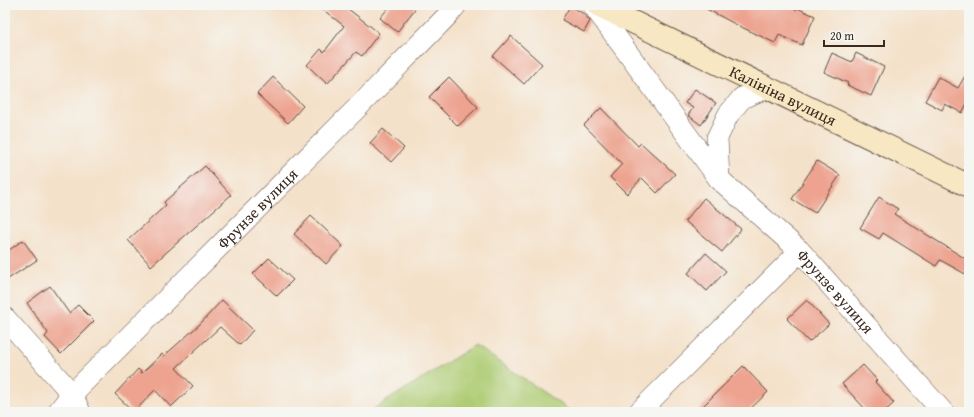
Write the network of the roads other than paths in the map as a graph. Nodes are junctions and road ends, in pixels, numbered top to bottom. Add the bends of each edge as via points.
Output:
1 (456, 5) edge
2 (593, 5) edge
3 (598, 5) edge
4 (766, 88) junction
5 (719, 178) junction
6 (969, 186) edge
7 (800, 251) junction
8 (5, 318) edge
9 (76, 403) edge
10 (58, 412) edge
11 (639, 412) edge
12 (943, 412) edge

1 - 9 street, Фрунзе вулиця
2 - 5 street, Фрунзе вулиця
3 - 4 street, Калініна вулиця
4 - 5 street via 742,98 728,115 717,138
4 - 6 street, Калініна вулиця
5 - 7 street, Фрунзе вулиця
7 - 11 street
7 - 12 street, Фрунзе вулиця
8 - 9 street
9 - 10 street, Фрунзе вулиця

